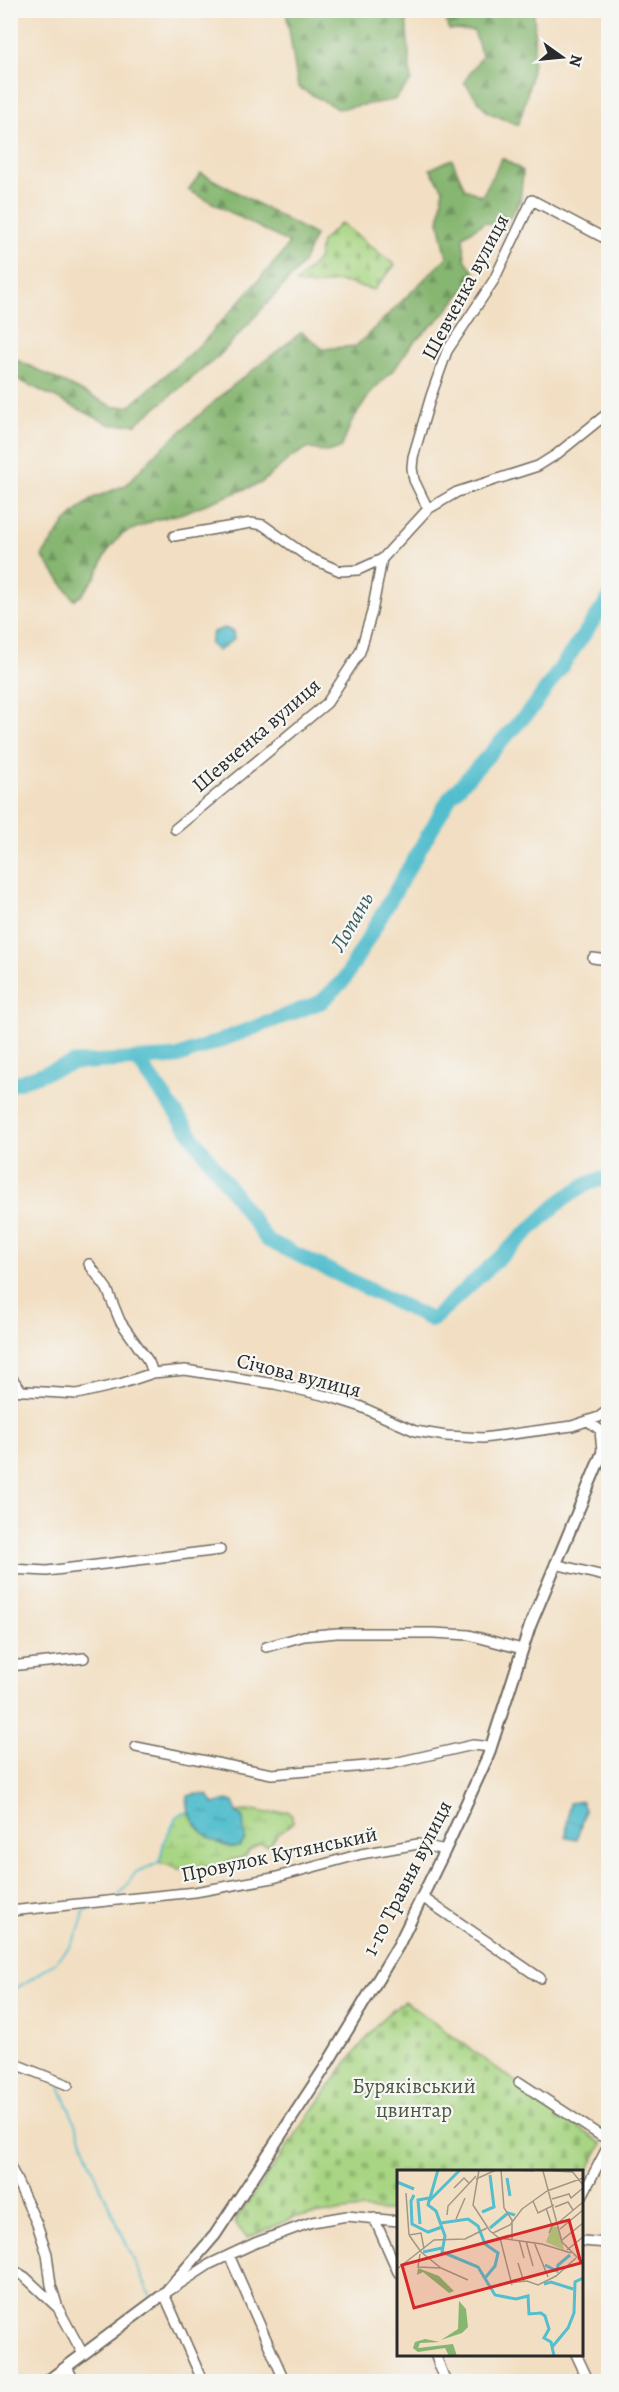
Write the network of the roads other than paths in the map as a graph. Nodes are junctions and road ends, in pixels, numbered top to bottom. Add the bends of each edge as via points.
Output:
1 (609, 240) edge
2 (609, 413) edge
3 (428, 509) junction
4 (174, 536) dead end
5 (382, 559) junction
6 (175, 829) dead end
7 (593, 958) dead end
8 (609, 960) edge
9 (89, 1264) dead end
10 (153, 1372) junction
11 (10, 1376) edge
12 (10, 1390) edge
13 (22, 1391) junction
14 (609, 1410) edge
15 (588, 1421) junction
16 (609, 1439) edge
17 (602, 1451) junction
18 (220, 1551) dead end
19 (555, 1564) junction
20 (10, 1569) edge
21 (609, 1577) edge
22 (266, 1647) dead end
23 (522, 1649) junction
24 (84, 1658) dead end
25 (10, 1666) edge
26 (136, 1746) dead end
27 (490, 1747) junction
28 (445, 1850) junction
29 (422, 1897) junction
30 (10, 1911) edge
31 (540, 1978) dead end
32 (10, 2062) edge
33 (519, 2082) dead end
34 (68, 2085) dead end
35 (609, 2136) edge
36 (609, 2146) edge
37 (10, 2166) edge
38 (583, 2194) edge
39 (374, 2218) junction
40 (397, 2221) edge
41 (583, 2241) edge
42 (609, 2243) edge
43 (229, 2255) junction
44 (10, 2268) edge
45 (397, 2268) edge
46 (164, 2294) junction
47 (58, 2308) junction
48 (83, 2354) junction
49 (435, 2356) edge
50 (576, 2356) edge
51 (67, 2366) junction
52 (46, 2382) edge
53 (74, 2382) edge
54 (203, 2382) edge
55 (285, 2382) edge
56 (446, 2382) edge
57 (588, 2382) edge

1 - 3 street, Шевченка вулиця via 532,200 494,280 447,351 431,396 412,468
2 - 3 street via 538,466 458,492
3 - 5 street
4 - 5 street via 251,522 263,525 308,557 340,571 358,570
5 - 6 street, Шевченка вулиця via 360,652 327,703
7 - 8 street
9 - 10 street
10 - 13 street, Січова вулиця via 77,1394
10 - 15 street, Січова вулиця via 185,1370 275,1384 331,1397 432,1435 507,1436
11 - 13 street
12 - 13 street, Січова вулиця
14 - 15 street, Січова вулиця
15 - 17 street via 600,1430
16 - 17 street, 1-го Травня вулиця
17 - 19 street, 1-го Травня вулиця
18 - 20 street via 47,1571
19 - 21 street
19 - 23 street, 1-го Травня вулиця
22 - 23 street via 304,1636 433,1633 469,1635
23 - 27 street, 1-го Травня вулиця
24 - 25 street
26 - 27 street via 272,1774 390,1764 473,1745
27 - 28 street, 1-го Травня вулиця
28 - 29 street, 1-го Травня вулиця
28 - 30 street, Провулок Кутянський via 418,1844 195,1892
29 - 31 street
29 - 46 street, 1-го Травня вулиця via 398,1946 324,2069 215,2235
32 - 34 street
33 - 35 street via 601,2136
36 - 38 street
37 - 47 street via 37,2224
39 - 40 street
39 - 43 street via 347,2216 312,2222
39 - 45 street
41 - 42 street
43 - 46 street
43 - 55 street
44 - 47 street
46 - 48 street, 1-го Травня вулиця
46 - 54 street
47 - 48 street
48 - 51 street, 1-го Травня вулиця
49 - 56 street
50 - 57 street
51 - 52 street, 1-го Травня вулиця
51 - 53 street

